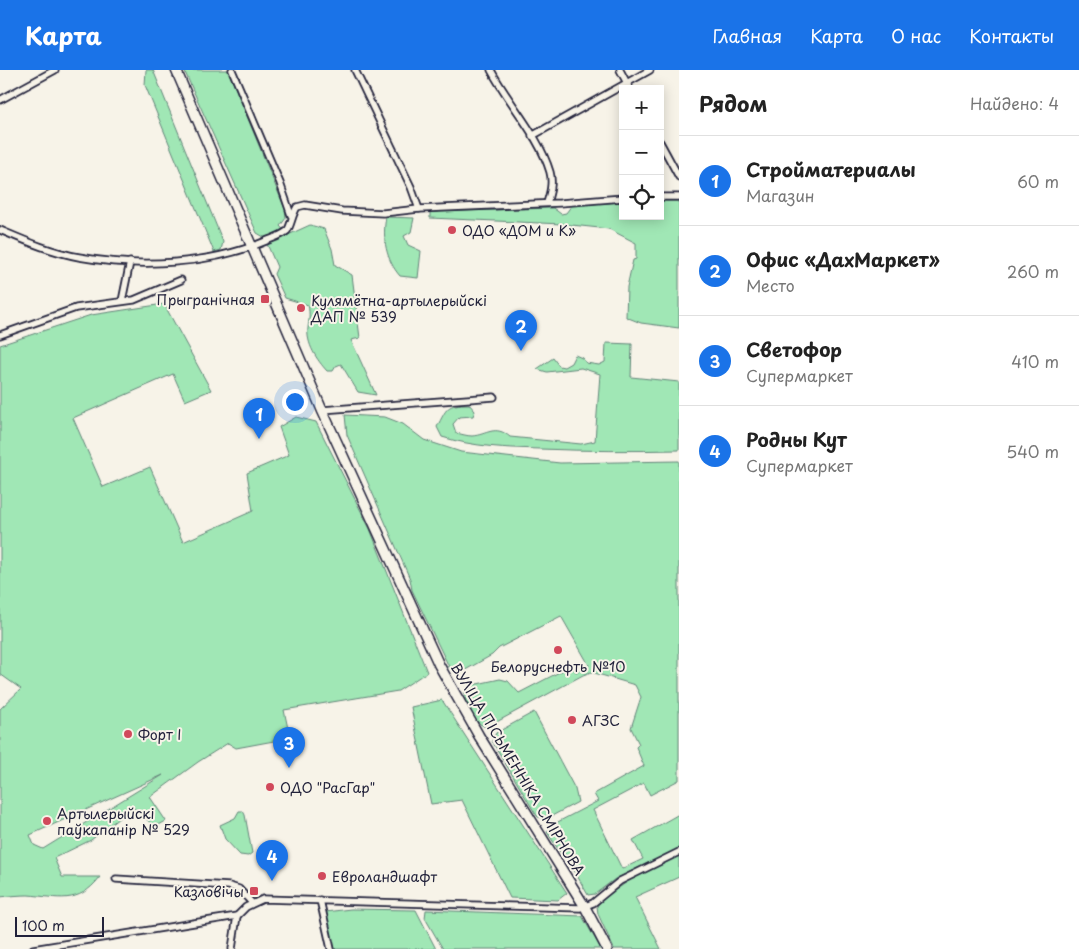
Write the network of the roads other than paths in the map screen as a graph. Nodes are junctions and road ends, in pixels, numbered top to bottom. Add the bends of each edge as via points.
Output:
1 (55, 70) edge
2 (176, 70) edge
3 (232, 70) edge
4 (355, 70) edge
5 (500, 70) edge
6 (620, 70) edge
7 (650, 70) edge
8 (492, 72) edge
9 (628, 85) edge
10 (629, 85) edge
11 (619, 91) edge
12 (0, 100) edge
13 (532, 136) junction
14 (664, 149) edge
15 (679, 177) edge
16 (664, 197) edge
17 (679, 197) edge
18 (619, 198) edge
19 (547, 203) junction
20 (419, 209) junction
21 (291, 216) junction
22 (0, 230) edge
23 (253, 247) junction
24 (130, 262) junction
25 (182, 280) dead end
26 (122, 302) junction
27 (0, 335) edge
28 (494, 397) dead end
29 (322, 410) junction
30 (679, 852) edge
31 (116, 879) dead end
32 (320, 900) junction
33 (252, 903) junction
34 (585, 907) junction
35 (237, 916) junction
36 (33, 949) edge
37 (232, 949) edge
38 (331, 949) edge
39 (607, 949) edge

1 - 12 street
2 - 23 main road, ВУЛІЦА ПІСЬМЕННІКА СМІРНОВА
3 - 21 street
4 - 20 street
5 - 8 street
6 - 9 street
7 - 10 street
8 - 13 street
11 - 13 street
13 - 19 street via 550,173
14 - 15 street
16 - 17 street
18 - 19 street
19 - 20 street
20 - 21 street via 383,213 305,205 297,207
21 - 23 street via 289,229 283,234
22 - 24 street via 41,247 79,257
23 - 24 street via 211,259
23 - 29 main road, ВУЛІЦА ПІСЬМЕННІКА СМІРНОВА
24 - 26 street
25 - 26 street
26 - 27 street via 76,308
28 - 29 street
29 - 34 main road, ВУЛІЦА ПІСЬМЕННІКА СМІРНОВА via 452,690
30 - 34 street via 620,881
31 - 33 street via 229,886 239,889
32 - 33 street via 263,899
32 - 34 street
32 - 38 street
33 - 35 street
34 - 39 main road, ВУЛІЦА ПІСЬМЕННІКА СМІРНОВА
35 - 36 street
35 - 37 street

